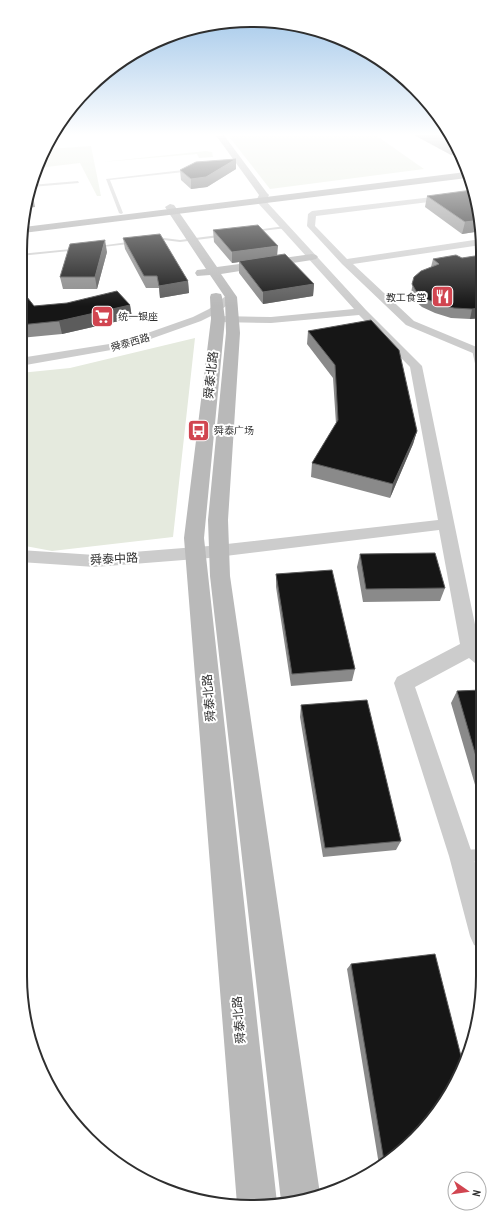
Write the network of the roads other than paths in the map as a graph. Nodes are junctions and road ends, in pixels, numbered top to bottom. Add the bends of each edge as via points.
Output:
1 (113, 191) edge
2 (258, 191) edge
3 (312, 191) edge
4 (323, 191) edge
5 (458, 196) edge
6 (263, 198) junction
7 (165, 210) junction
8 (121, 213) junction
9 (29, 224) edge
10 (285, 227) junction
11 (28, 229) edge
12 (246, 232) edge
13 (230, 234) edge
14 (149, 240) edge
15 (186, 240) junction
16 (141, 241) edge
17 (476, 243) edge
18 (27, 255) edge
19 (312, 257) junction
20 (345, 262) junction
21 (207, 272) junction
22 (362, 312) junction
23 (223, 315) junction
24 (181, 325) junction
25 (476, 349) edge
26 (27, 361) edge
27 (446, 524) junction
28 (208, 552) junction
29 (27, 556) edge
30 (476, 653) edge
31 (476, 855) edge
32 (461, 856) junction
33 (476, 911) edge
34 (300, 1195) edge
35 (257, 1200) edge

1 - 8 lane
2 - 6 main road
3 - 6 main road
4 - 6 main road
5 - 20 street via 312,214 311,226
6 - 7 main road
6 - 10 street
7 - 8 main road
7 - 11 main road
7 - 15 main road, 舜泰北路
8 - 9 main road
10 - 12 lane
10 - 19 street
13 - 15 lane
14 - 15 lane
15 - 21 main road, 舜泰北路
16 - 18 lane
17 - 20 street
19 - 21 main road
19 - 22 street
20 - 25 street via 410,323
21 - 23 main road, 舜泰北路
22 - 23 street via 271,320
22 - 27 street via 416,366
23 - 24 street, 舜泰西路
23 - 24 street via 216,331 195,324
23 - 28 main road, 舜泰北路 via 194,538
24 - 26 street, 舜泰西路 via 124,345
27 - 28 street, 舜泰中路
27 - 30 street
28 - 29 street, 舜泰中路 via 96,561
28 - 34 main road via 220,576
28 - 35 main road, 舜泰北路
30 - 32 street via 404,683
31 - 32 lane
32 - 33 street

